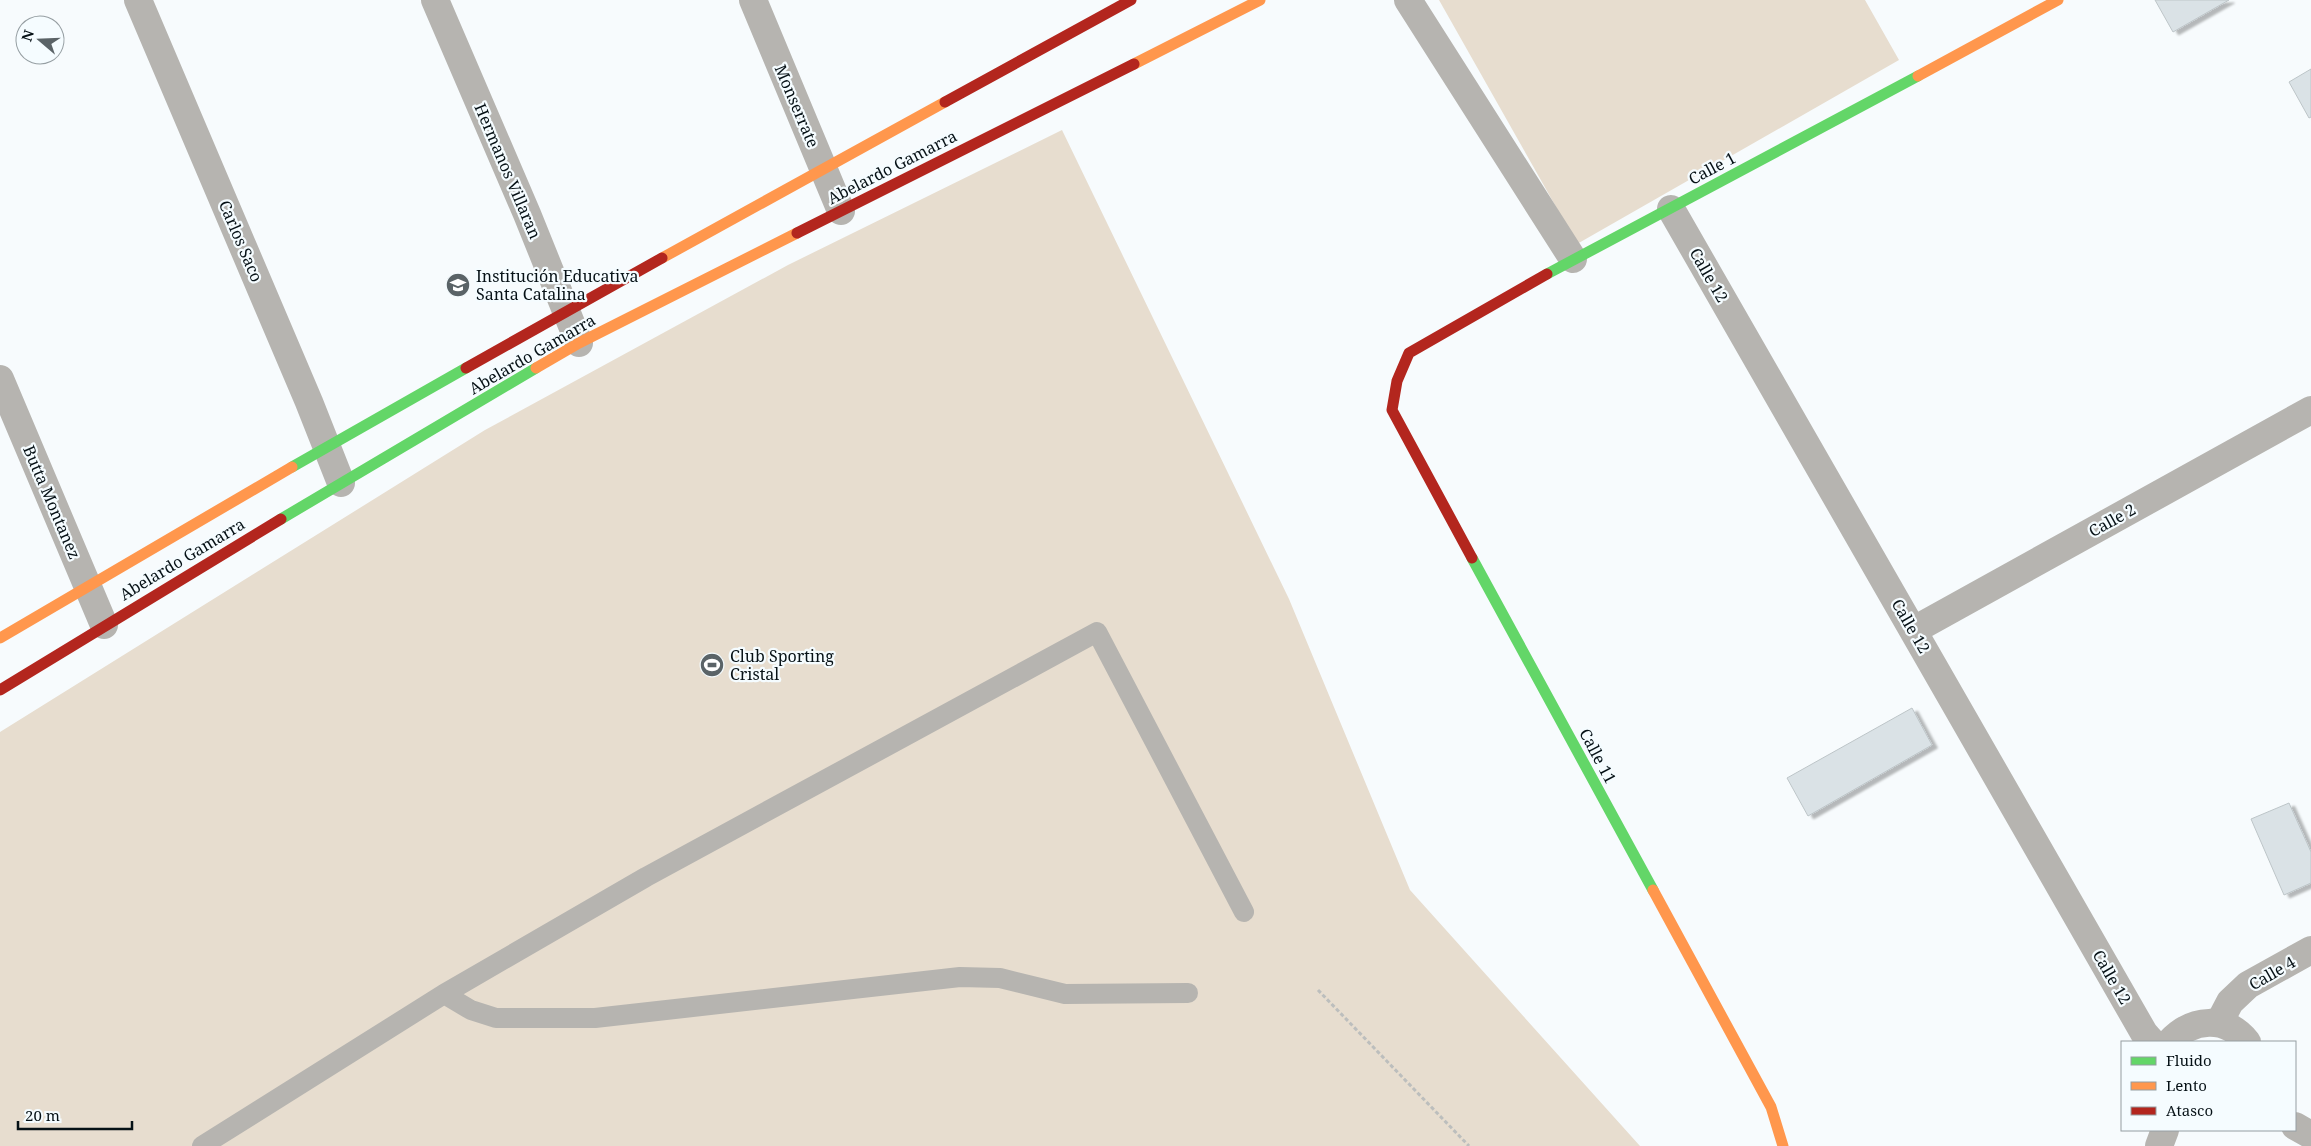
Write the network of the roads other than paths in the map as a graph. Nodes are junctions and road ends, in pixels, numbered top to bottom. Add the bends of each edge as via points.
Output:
1 (138, 0) edge
2 (435, 0) edge
3 (752, 0) edge
4 (1131, 0) edge
5 (1408, 0) edge
6 (2058, 0) edge
7 (1248, 3) edge
8 (823, 168) junction
9 (1670, 209) junction
10 (841, 211) junction
11 (1573, 259) junction
12 (566, 311) junction
13 (579, 343) junction
14 (0, 379) edge
15 (1397, 381) joint
16 (2311, 410) edge
17 (327, 446) junction
18 (340, 483) junction
19 (88, 587) junction
20 (104, 625) junction
21 (1914, 630) junction
22 (0, 638) edge
23 (0, 690) edge
24 (1244, 912) dead end
25 (2311, 950) edge
26 (1188, 993) dead end
27 (444, 994) junction
28 (2219, 1024) junction
29 (2151, 1041) edge
30 (2171, 1041) edge
31 (2246, 1041) edge
32 (2296, 1126) edge
33 (2165, 1131) edge
34 (2311, 1134) edge
35 (202, 1146) edge
36 (1783, 1146) edge
37 (2159, 1146) edge

1 - 17 street, Carlos Saco
2 - 12 street, Hermanos Villaran
3 - 8 street, Monserrate
4 - 8 street, Abelardo Gamarra
5 - 11 street
6 - 9 street, Calle 1
7 - 10 street, Abelardo Gamarra
8 - 10 street, Monserrate
8 - 12 street, Abelardo Gamarra
9 - 11 street, Calle 1
9 - 21 street, Calle 12
10 - 13 street, Abelardo Gamarra
11 - 15 street, Calle 1 via 1409,352
12 - 13 street, Hermanos Villaran
12 - 17 street, Abelardo Gamarra
13 - 18 street, Abelardo Gamarra
14 - 19 street, Butta Montanez
15 - 36 street, Calle 11 via 1392,410 1771,1107
16 - 21 street, Calle 2
17 - 18 street, Carlos Saco
17 - 19 street, Abelardo Gamarra
18 - 20 street, Abelardo Gamarra
19 - 20 street, Butta Montanez
19 - 22 street, Abelardo Gamarra
20 - 23 street, Abelardo Gamarra
21 - 29 street, Calle 12
24 - 27 lane via 1098,632 646,877
25 - 28 street, Calle 4 via 2248,985 2230,1002
26 - 27 lane via 1065,994 1000,978 960,976 595,1018 496,1018 471,1010
27 - 35 lane
28 - 30 street via 2203,1022 2188,1027
28 - 31 street via 2234,1030
32 - 34 street
33 - 37 street

